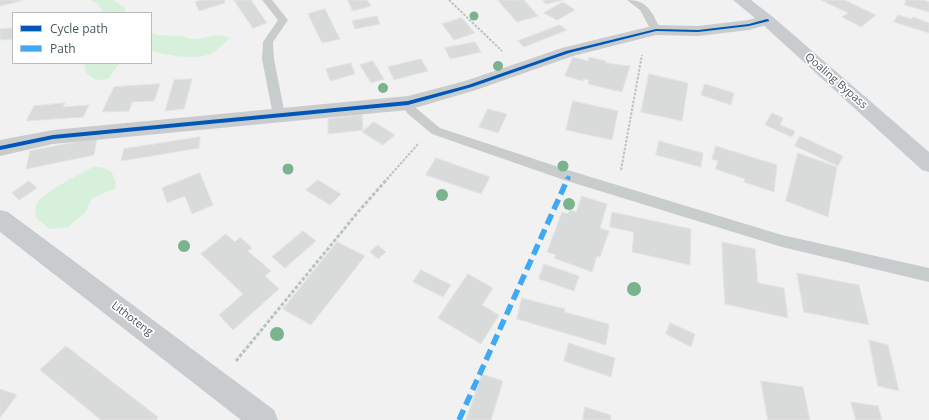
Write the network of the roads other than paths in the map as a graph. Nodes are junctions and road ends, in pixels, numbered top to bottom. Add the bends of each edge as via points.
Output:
1 (267, 0) edge
2 (632, 0) edge
3 (741, 0) edge
4 (766, 20) junction
5 (656, 30) junction
6 (408, 103) junction
7 (279, 115) junction
8 (0, 148) edge
9 (929, 164) edge
10 (0, 219) edge
11 (929, 275) edge
12 (264, 420) edge

1 - 7 lane via 283,20 268,42 268,59
2 - 5 lane via 644,8
3 - 4 main road, Qoaling Bypass
4 - 5 street via 749,25 698,30
4 - 9 main road, Qoaling Bypass
5 - 6 street via 568,52 470,86
6 - 7 street
6 - 11 lane via 411,110 436,132 782,241
7 - 8 street via 53,137
10 - 12 main road, Lithoteng

